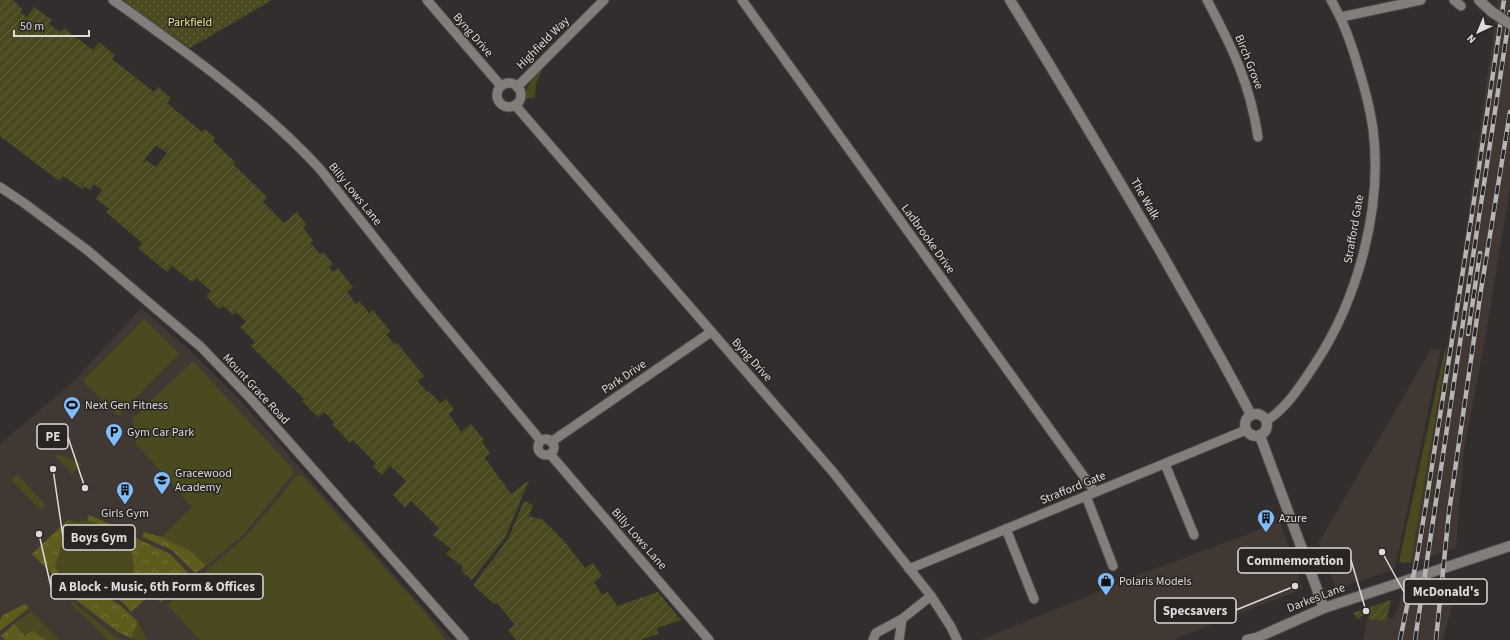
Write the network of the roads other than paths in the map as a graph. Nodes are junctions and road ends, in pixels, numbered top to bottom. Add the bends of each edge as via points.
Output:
1 (113, 0) edge
2 (426, 0) edge
3 (604, 0) edge
4 (742, 0) edge
5 (1010, 0) edge
6 (1207, 0) edge
7 (1331, 0) edge
8 (1421, 0) edge
9 (1454, 0) edge
10 (1479, 0) edge
11 (1461, 6) dead end
12 (1341, 17) junction
13 (1510, 24) edge
14 (501, 86) junction
15 (517, 87) junction
16 (516, 105) junction
17 (1258, 137) dead end
18 (0, 187) edge
19 (711, 332) junction
20 (1251, 415) junction
21 (1266, 422) junction
22 (1246, 430) junction
23 (1260, 436) junction
24 (541, 441) junction
25 (551, 442) junction
26 (550, 454) junction
27 (1165, 464) junction
28 (1095, 492) junction
29 (1086, 496) junction
30 (1006, 528) junction
31 (1194, 535) dead end
32 (1510, 546) edge
33 (1113, 566) dead end
34 (909, 569) junction
35 (931, 596) junction
36 (1034, 599) dead end
37 (1324, 608) junction
38 (902, 619) junction
39 (1253, 639) edge
40 (464, 640) edge
41 (709, 640) edge
42 (873, 640) edge
43 (899, 640) edge
44 (957, 640) edge

1 - 24 street, Billy Lows Lane via 188,54 303,150
2 - 14 street, Byng Drive
3 - 15 street, Highfield Way
4 - 28 street, Ladbrooke Drive
5 - 20 street, The Walk via 1138,213 1235,382
6 - 17 street, Birch Grove via 1229,39 1242,73 1254,109
7 - 12 street, Strafford Gate
8 - 12 street
9 - 11 street
10 - 13 street, bridge
12 - 21 street, Strafford Gate via 1367,98 1373,129 1374,172 1369,226 1355,283 1330,340 1285,406
14 - 15 street via 508,83
14 - 16 street via 497,93 498,101 504,107
15 - 16 street via 521,95
16 - 19 street, Byng Drive
18 - 40 street, Mount Grace Road via 87,250 201,347 252,399
19 - 25 street, Park Drive
19 - 34 street, Byng Drive via 833,472
20 - 21 street via 1260,415
20 - 22 street via 1245,421
21 - 23 street via 1265,432
22 - 23 street via 1252,436
22 - 27 street, Strafford Gate
23 - 37 street
24 - 25 street via 545,439
24 - 26 street, Billy Lows Lane via 538,448 540,452 544,455
25 - 26 street via 554,447
26 - 41 street, Billy Lows Lane
27 - 28 street, Strafford Gate
27 - 31 street
28 - 29 street, Strafford Gate
29 - 30 street, Strafford Gate
29 - 33 street
30 - 34 street, Strafford Gate
30 - 36 street
32 - 37 street, Darkes Lane
34 - 35 street, Byng Drive
35 - 38 street
35 - 44 street, Byng Drive
37 - 39 street, Darkes Lane
38 - 42 street via 876,633
38 - 43 street

